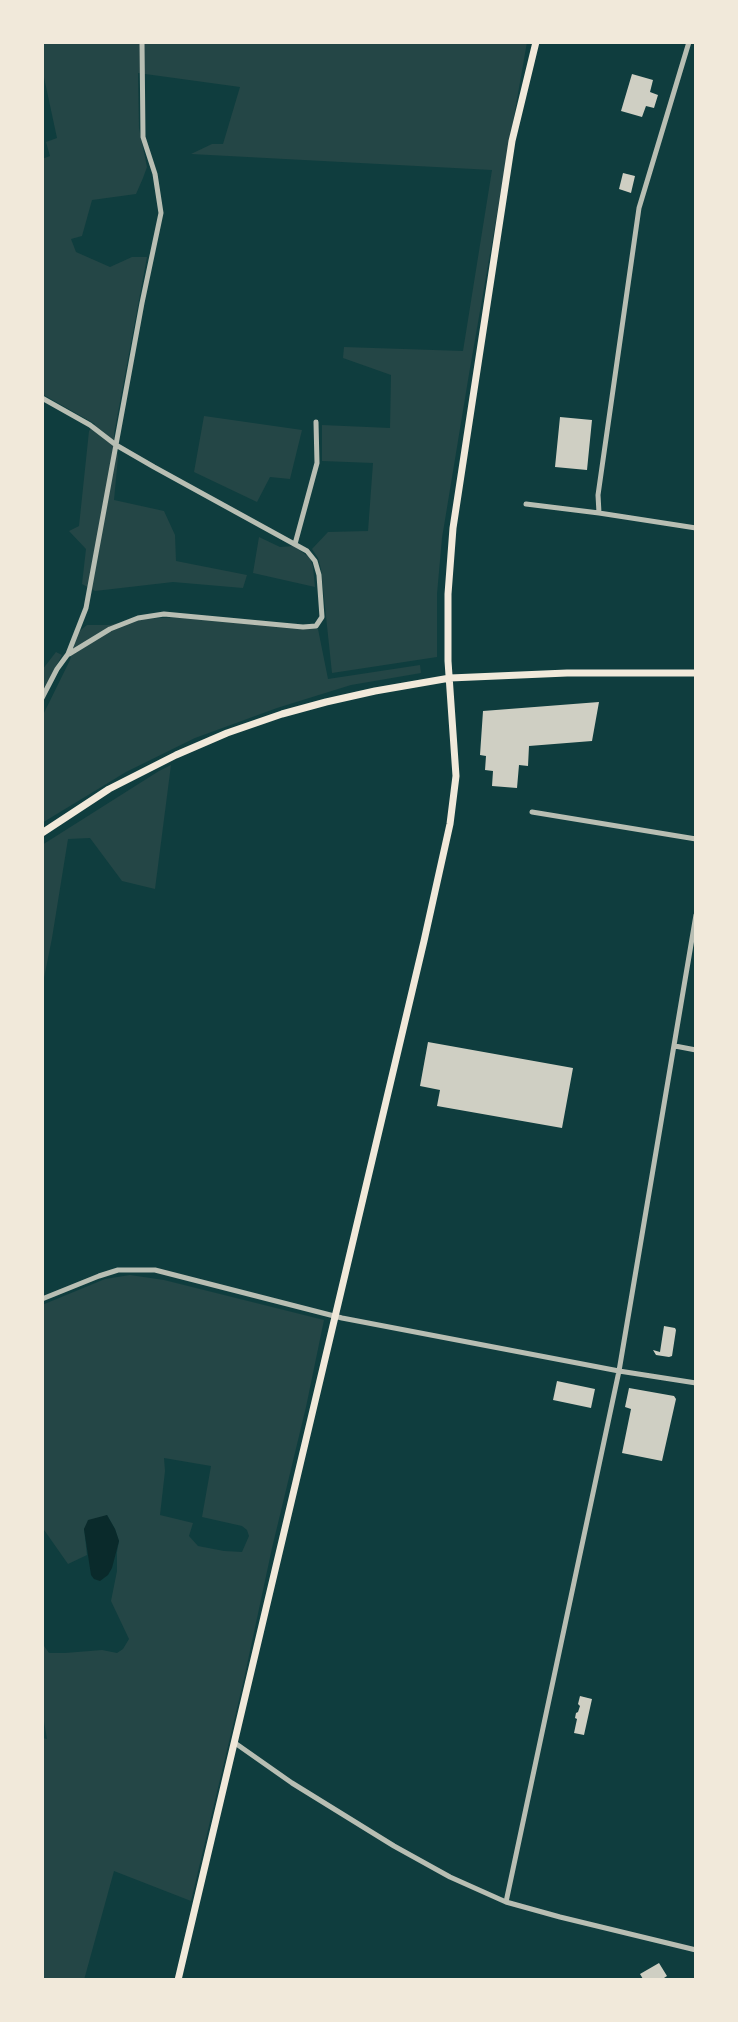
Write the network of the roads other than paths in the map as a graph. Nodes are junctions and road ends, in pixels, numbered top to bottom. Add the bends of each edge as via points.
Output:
1 (142, 42) edge
2 (536, 42) edge
3 (689, 42) edge
4 (42, 398) edge
5 (316, 422) dead end
6 (116, 445) junction
7 (526, 504) dead end
8 (599, 513) junction
9 (696, 528) edge
10 (295, 544) junction
11 (68, 654) junction
12 (696, 673) edge
13 (450, 678) junction
14 (42, 698) edge
15 (532, 812) dead end
16 (42, 833) edge
17 (696, 839) edge
18 (696, 915) edge
19 (675, 1046) junction
20 (696, 1050) edge
21 (42, 1299) edge
22 (335, 1317) junction
23 (619, 1371) junction
24 (696, 1383) edge
25 (235, 1743) junction
26 (506, 1902) junction
27 (696, 1950) edge
28 (178, 1980) edge

1 - 6 street via 143,137 161,213
2 - 13 main road via 512,141 453,528
3 - 8 street via 639,208
4 - 6 street
5 - 10 street via 317,463
6 - 10 street
6 - 11 street via 86,608
7 - 8 street
8 - 9 street
10 - 11 street via 315,561 319,575 322,617 316,626 164,614 110,629
11 - 14 street
12 - 13 main road
13 - 16 main road via 326,702 227,733 109,789
13 - 22 main road via 456,776 450,824
15 - 17 street
18 - 19 street
19 - 20 street
19 - 23 street
21 - 22 street via 107,1273 155,1270
22 - 23 street
22 - 25 main road
23 - 24 street
23 - 26 street
25 - 26 street via 394,1846
25 - 28 main road
26 - 27 street

